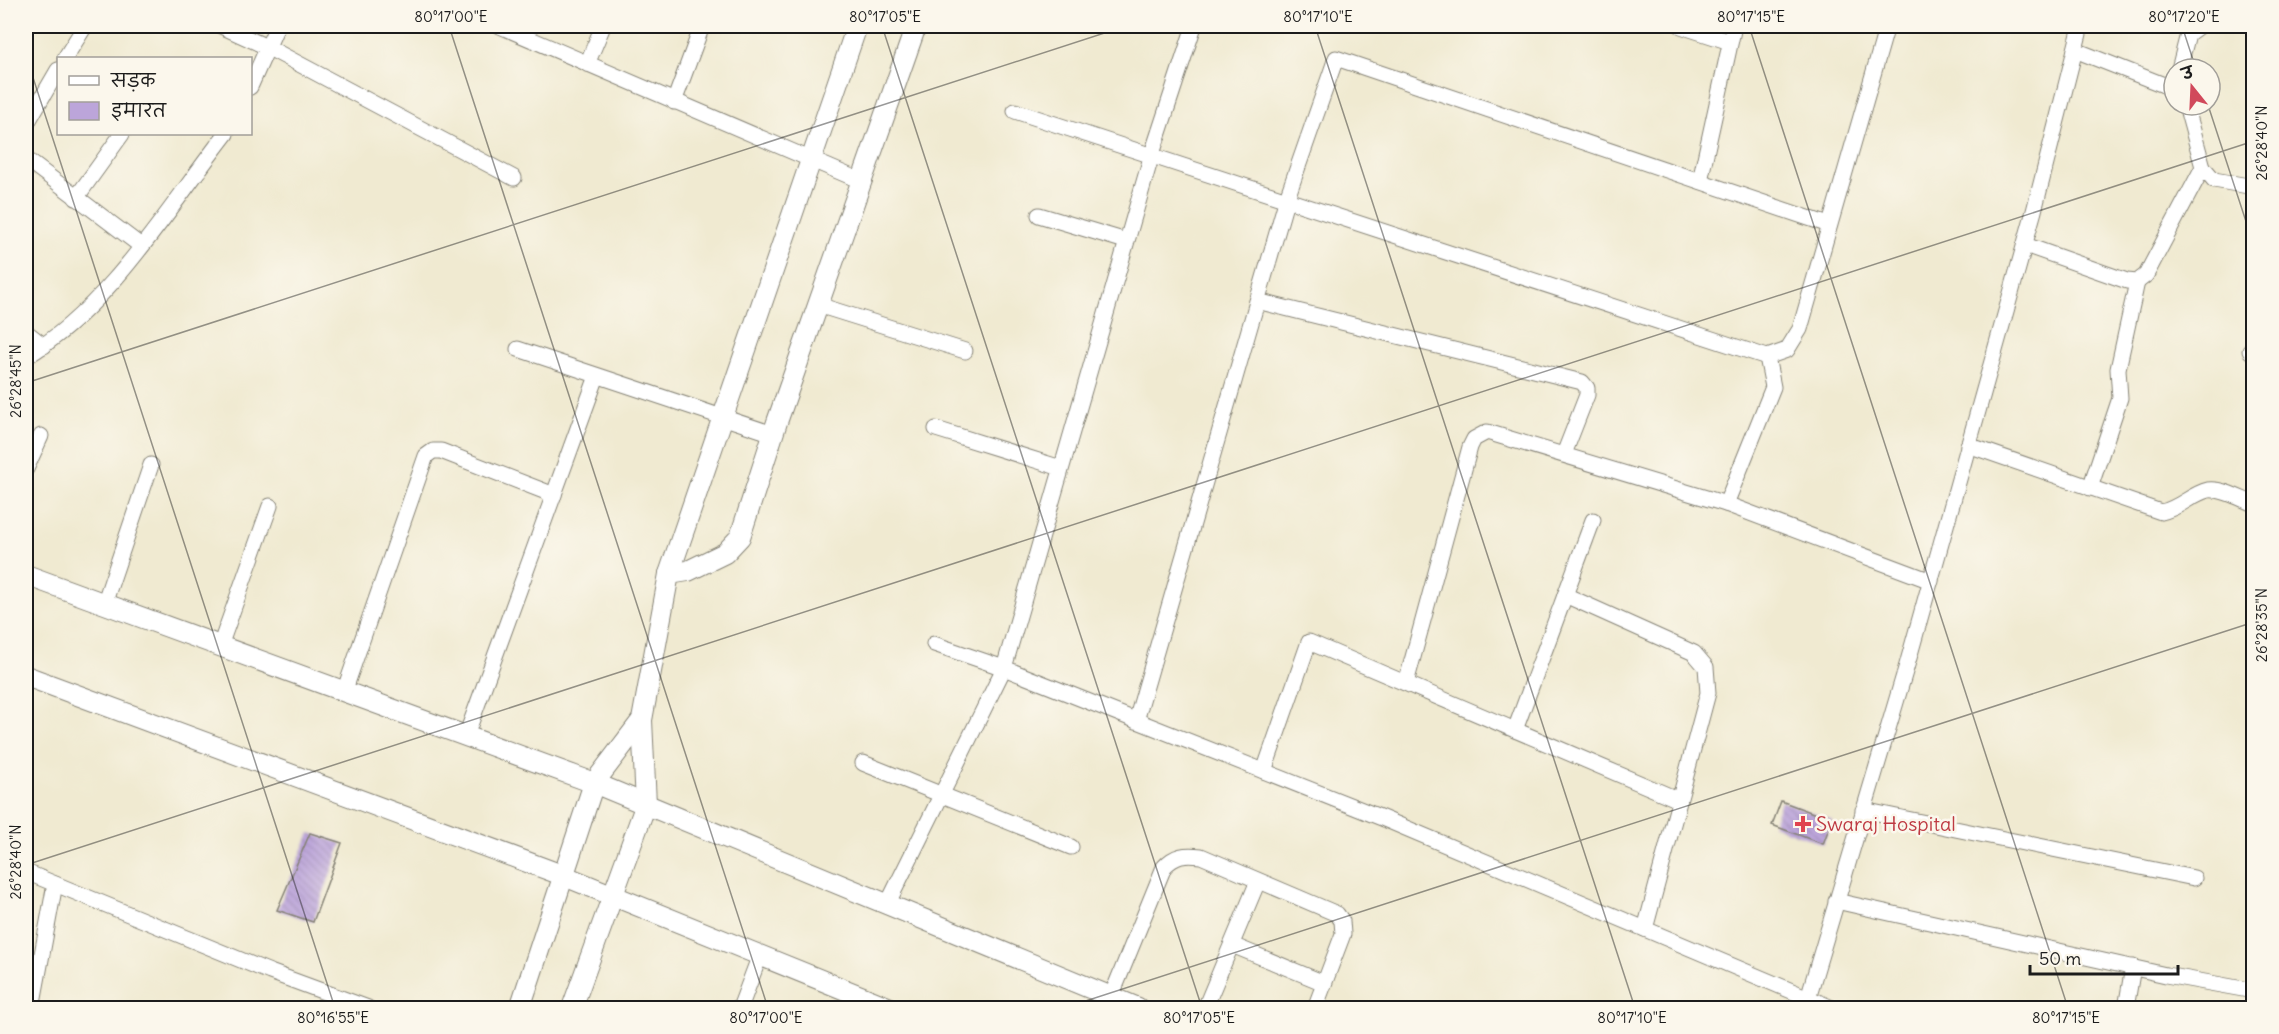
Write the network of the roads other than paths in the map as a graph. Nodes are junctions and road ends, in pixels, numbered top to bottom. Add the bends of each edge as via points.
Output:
1 (85, 26) edge
2 (221, 26) edge
3 (277, 26) edge
4 (603, 26) edge
5 (702, 26) edge
6 (857, 26) edge
7 (916, 26) edge
8 (1194, 26) edge
9 (1681, 26) edge
10 (1734, 26) edge
11 (1887, 26) edge
12 (2081, 26) edge
13 (2199, 26) edge
14 (507, 27) edge
15 (1730, 42) junction
16 (269, 48) junction
17 (2075, 50) junction
18 (66, 57) edge
19 (2182, 57) edge
20 (587, 64) junction
21 (57, 72) edge
22 (252, 83) edge
23 (2162, 84) edge
24 (674, 102) junction
25 (1015, 111) dead end
26 (2189, 117) edge
27 (26, 125) edge
28 (121, 135) edge
29 (225, 135) edge
30 (1152, 154) junction
31 (26, 159) edge
32 (811, 159) junction
33 (2203, 167) junction
34 (514, 178) dead end
35 (861, 181) junction
36 (1700, 181) junction
37 (2253, 187) edge
38 (76, 198) junction
39 (1287, 198) junction
40 (1039, 215) dead end
41 (1828, 225) junction
42 (1126, 241) junction
43 (2025, 244) junction
44 (141, 246) junction
45 (2137, 282) junction
46 (1257, 301) junction
47 (818, 305) junction
48 (26, 332) edge
49 (44, 346) junction
50 (518, 349) dead end
51 (965, 351) dead end
52 (26, 357) edge
53 (1767, 357) junction
54 (597, 376) junction
55 (721, 418) junction
56 (936, 429) dead end
57 (773, 434) junction
58 (41, 436) dead end
59 (1968, 445) junction
60 (1563, 454) junction
61 (152, 465) dead end
62 (1061, 468) junction
63 (26, 470) edge
64 (2090, 488) junction
65 (554, 495) junction
66 (1726, 504) junction
67 (2253, 504) edge
68 (270, 506) dead end
69 (1593, 520) dead end
70 (669, 574) junction
71 (26, 575) edge
72 (1931, 581) junction
73 (1565, 595) junction
74 (104, 604) junction
75 (934, 644) dead end
76 (220, 646) junction
77 (1004, 668) junction
78 (26, 676) edge
79 (1406, 683) junction
80 (344, 692) junction
81 (642, 720) junction
82 (1137, 721) junction
83 (1515, 730) junction
84 (466, 736) junction
85 (863, 764) dead end
86 (1264, 771) junction
87 (594, 783) junction
88 (942, 795) junction
89 (1679, 800) junction
90 (646, 804) junction
91 (1863, 810) junction
92 (1071, 847) dead end
93 (26, 872) edge
94 (562, 875) junction
95 (2194, 878) dead end
96 (1258, 881) junction
97 (55, 884) junction
98 (613, 895) junction
99 (1836, 901) junction
100 (887, 905) junction
101 (1645, 928) junction
102 (1232, 945) junction
103 (760, 955) junction
104 (2133, 967) junction
105 (1324, 983) junction
106 (2253, 991) edge
107 (1111, 997) junction
108 (1806, 1003) edge
109 (32, 1008) edge
110 (368, 1008) edge
111 (520, 1008) edge
112 (572, 1008) edge
113 (740, 1008) edge
114 (890, 1008) edge
115 (1137, 1008) edge
116 (1205, 1008) edge
117 (1315, 1008) edge
118 (1832, 1008) edge
119 (2126, 1008) edge

1 - 18 street
2 - 16 street
3 - 16 street
4 - 20 street
5 - 24 street
6 - 32 street
7 - 35 street
8 - 30 street
9 - 15 street
10 - 15 street
11 - 41 street
12 - 17 street
13 - 19 street via 2188,34
14 - 20 street
15 - 36 street
16 - 22 street
16 - 34 street
17 - 23 street
17 - 43 street
20 - 24 street
21 - 27 street
24 - 32 street
25 - 30 street
26 - 33 street
28 - 38 street
29 - 44 street
30 - 39 street
30 - 42 street
31 - 38 street
32 - 35 street
32 - 55 street
33 - 37 street via 2223,184
33 - 45 street via 2146,275
35 - 47 street
36 - 39 street via 1336,58
36 - 41 street
38 - 44 street
39 - 46 street
39 - 53 street
40 - 42 street
41 - 53 street via 1800,329 1787,350
42 - 62 street
43 - 45 street
43 - 59 street
44 - 49 street via 79,316
45 - 64 street via 2118,369 2120,398
46 - 60 street via 1582,382 1587,395
46 - 82 street
47 - 51 street
47 - 57 street
48 - 49 street
49 - 52 street
50 - 54 street
53 - 66 street via 1773,387
54 - 55 street
54 - 65 street
55 - 57 street
55 - 70 street
56 - 62 street
57 - 70 street via 740,537 725,553 688,571
58 - 63 street
59 - 64 street
59 - 72 street
60 - 66 street
60 - 79 street via 1487,432 1474,439
61 - 74 street
62 - 77 street
64 - 67 street via 2161,512 2173,510 2209,490
65 - 80 street via 441,451 426,456
65 - 84 street
66 - 72 street
68 - 76 street
69 - 73 street
70 - 81 street
71 - 74 street
72 - 91 street
73 - 83 street
73 - 89 street via 1694,653 1706,667 1708,693
74 - 76 street
75 - 77 street
76 - 80 street
77 - 82 street
77 - 88 street
78 - 94 street
79 - 83 street
79 - 86 street via 1309,642
80 - 84 street
81 - 87 street
81 - 90 street
82 - 86 street
83 - 89 street
84 - 87 street
85 - 88 street
86 - 101 street
87 - 90 street
87 - 94 street
88 - 92 street
88 - 100 street
89 - 101 street
90 - 98 street
90 - 100 street
91 - 95 street
91 - 99 street
93 - 97 street
94 - 98 street
94 - 111 street
96 - 102 street
96 - 105 street via 1338,914 1343,933
96 - 107 street via 1201,856 1173,857 1164,867
97 - 109 street
97 - 110 street
98 - 103 street
98 - 112 street
99 - 104 street
99 - 108 street
100 - 107 street
101 - 108 street
102 - 105 street
102 - 116 street
103 - 113 street
103 - 114 street
104 - 106 street
104 - 119 street
105 - 117 street
107 - 115 street
108 - 118 street

